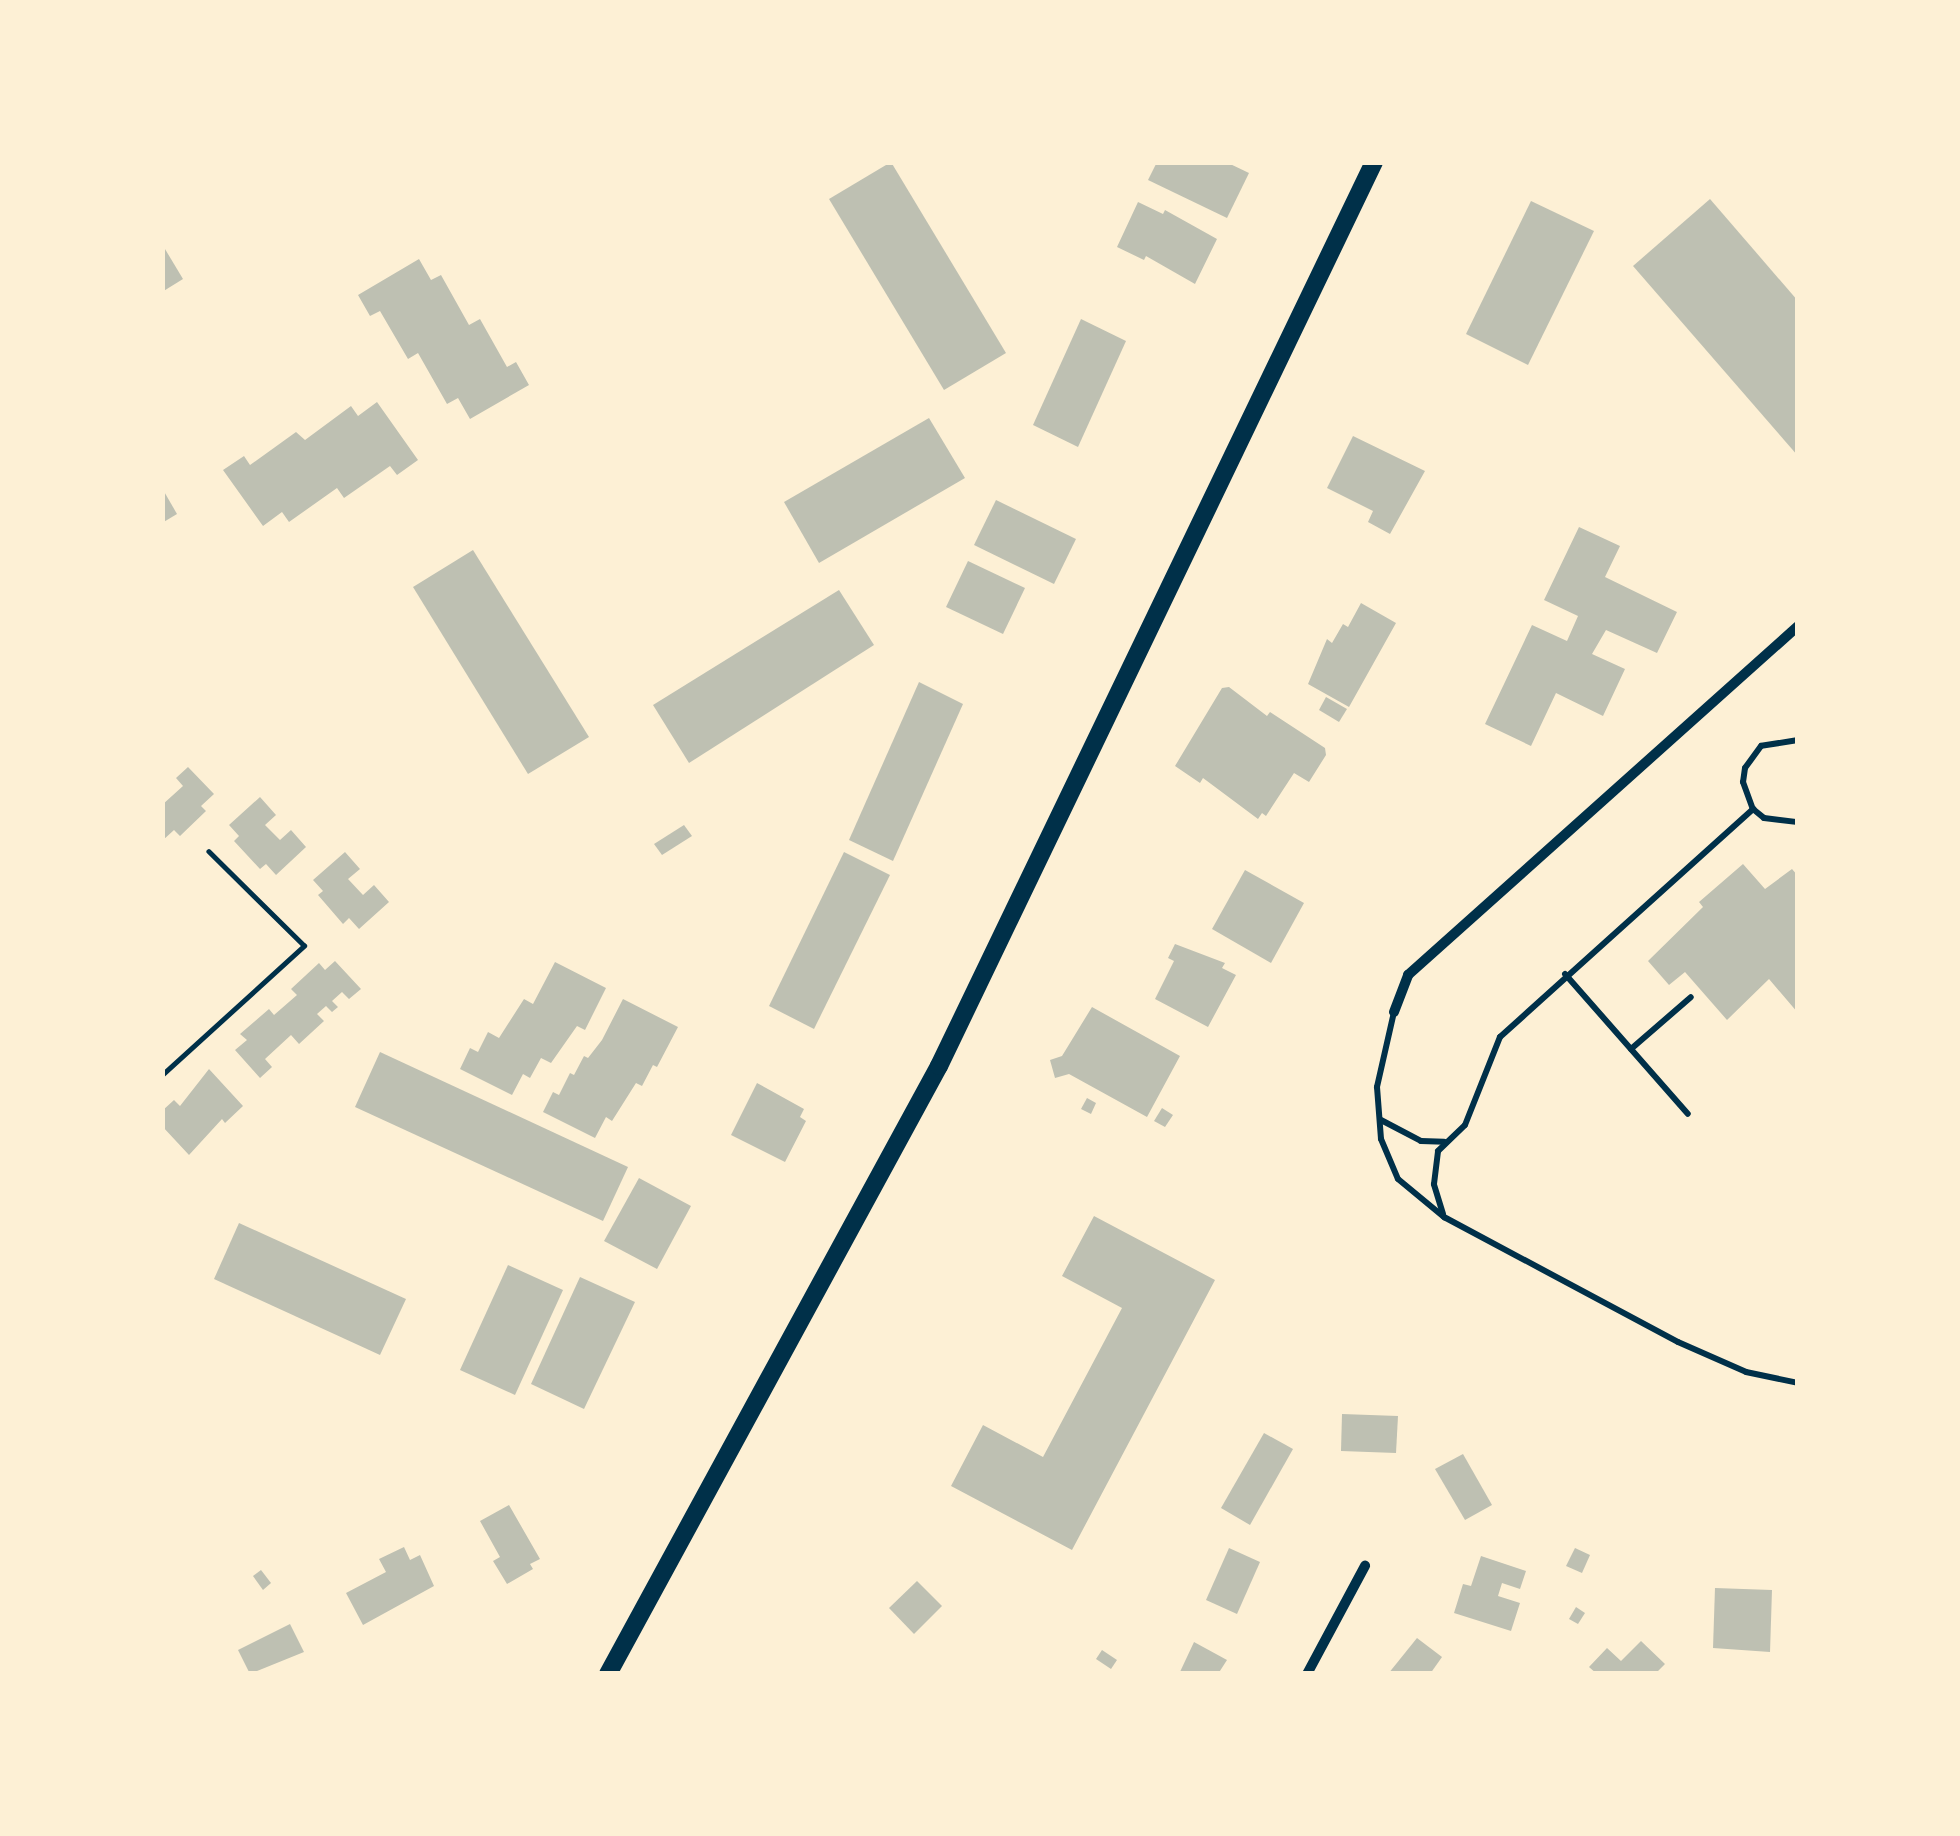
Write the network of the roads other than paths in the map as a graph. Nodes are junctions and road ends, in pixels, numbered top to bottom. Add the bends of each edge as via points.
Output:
1 (1374, 162) edge
2 (1798, 626) edge
3 (1798, 740) edge
4 (1753, 808) junction
5 (1798, 822) edge
6 (1565, 974) junction
7 (1691, 998) dead end
8 (1394, 1012) joint
9 (1631, 1049) junction
10 (1688, 1114) dead end
11 (1380, 1119) junction
12 (1444, 1142) junction
13 (1444, 1217) junction
14 (1798, 1383) edge
15 (1365, 1566) dead end
16 (608, 1674) edge
17 (1307, 1674) edge

1 - 16 main road via 939,1066
2 - 8 street via 1408,975
3 - 4 lane via 1774,740 1751,756 1743,782
4 - 5 lane via 1777,824
4 - 6 lane
6 - 9 lane
6 - 12 lane via 1500,1037 1465,1125
7 - 9 lane
8 - 11 lane via 1377,1087
9 - 10 lane
11 - 12 lane via 1420,1141
11 - 13 lane via 1398,1179
12 - 13 lane via 1433,1184
13 - 14 lane via 1678,1342 1746,1372
15 - 17 street

